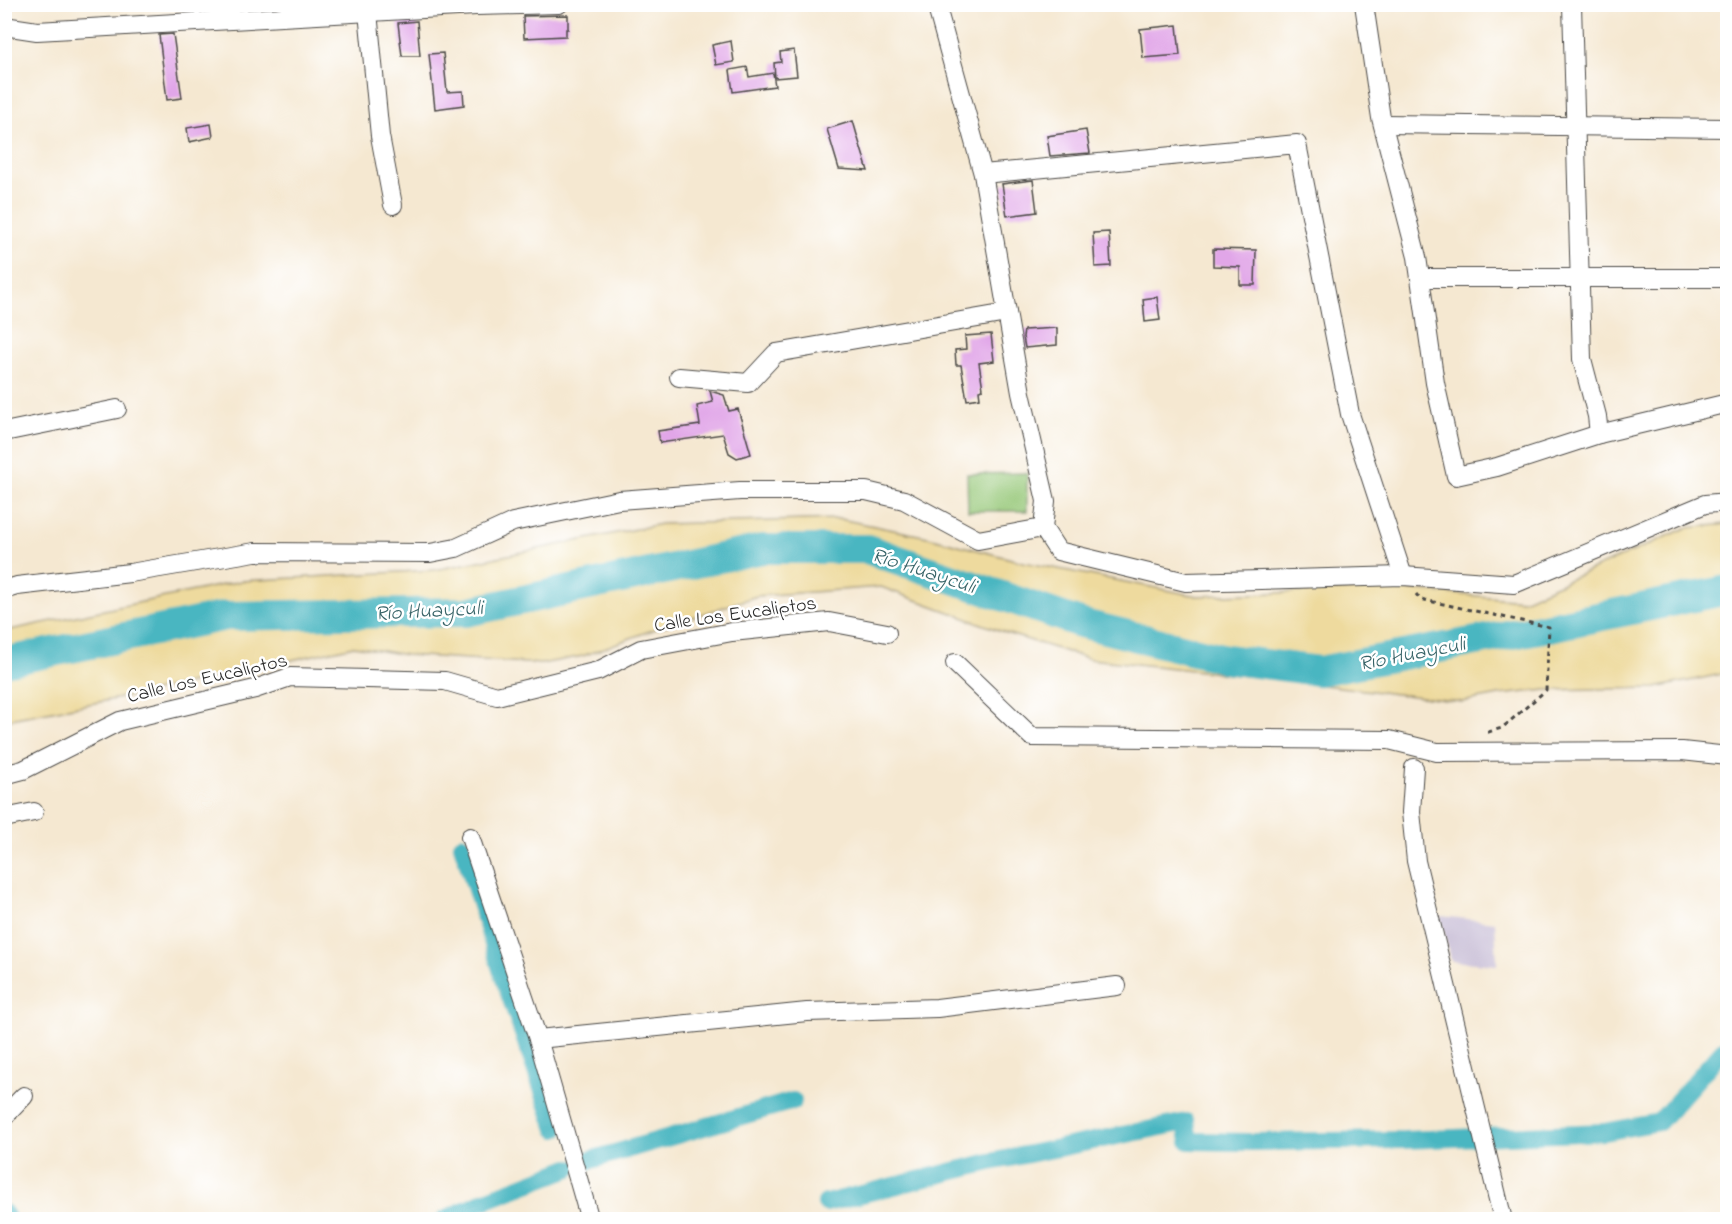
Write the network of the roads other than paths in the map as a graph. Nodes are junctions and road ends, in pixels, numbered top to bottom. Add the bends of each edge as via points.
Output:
1 (559, 4) edge
2 (936, 4) edge
3 (1364, 4) edge
4 (1572, 4) edge
5 (368, 12) junction
6 (4, 26) edge
7 (1383, 124) junction
8 (1575, 126) junction
9 (1728, 128) edge
10 (983, 174) junction
11 (393, 205) dead end
12 (1420, 278) junction
13 (1579, 278) junction
14 (1728, 278) edge
15 (1007, 313) junction
16 (679, 377) dead end
17 (1728, 402) edge
18 (117, 409) dead end
19 (4, 432) edge
20 (1599, 434) junction
21 (1728, 502) edge
22 (1043, 528) junction
23 (1403, 576) junction
24 (4, 590) edge
25 (887, 633) dead end
26 (955, 663) dead end
27 (1728, 756) edge
28 (1414, 768) dead end
29 (4, 775) edge
30 (34, 812) dead end
31 (4, 818) edge
32 (470, 837) dead end
33 (1117, 986) dead end
34 (538, 1039) junction
35 (24, 1096) dead end
36 (4, 1117) edge
37 (590, 1220) edge
38 (1503, 1220) edge

1 - 5 street
2 - 10 street
3 - 7 street
4 - 8 street
5 - 6 street via 37,31
5 - 11 street via 380,136
7 - 8 street
7 - 12 street
8 - 9 street
8 - 13 street
10 - 15 street
10 - 23 street via 1297,144 1350,414
12 - 13 street
12 - 20 street via 1435,383 1456,476
13 - 14 street
13 - 20 street via 1582,359
15 - 16 street via 776,353 748,383
15 - 22 street via 1046,501
17 - 20 street
18 - 19 street
21 - 23 street via 1705,504 1514,584
22 - 23 street via 1058,551 1186,582
22 - 24 street via 978,540 904,500 866,491 740,491 619,500 513,522 456,548 430,553 255,552
25 - 29 street, Calle Los Eucaliptos via 829,622 732,632 641,649 598,671 497,696 445,681 290,677 120,721 23,770
26 - 27 street via 1032,737 1389,740 1437,752 1682,751
28 - 38 street via 1411,812 1416,861
30 - 31 street
32 - 34 street
33 - 34 street via 937,1008 807,1012
34 - 37 street
35 - 36 street

